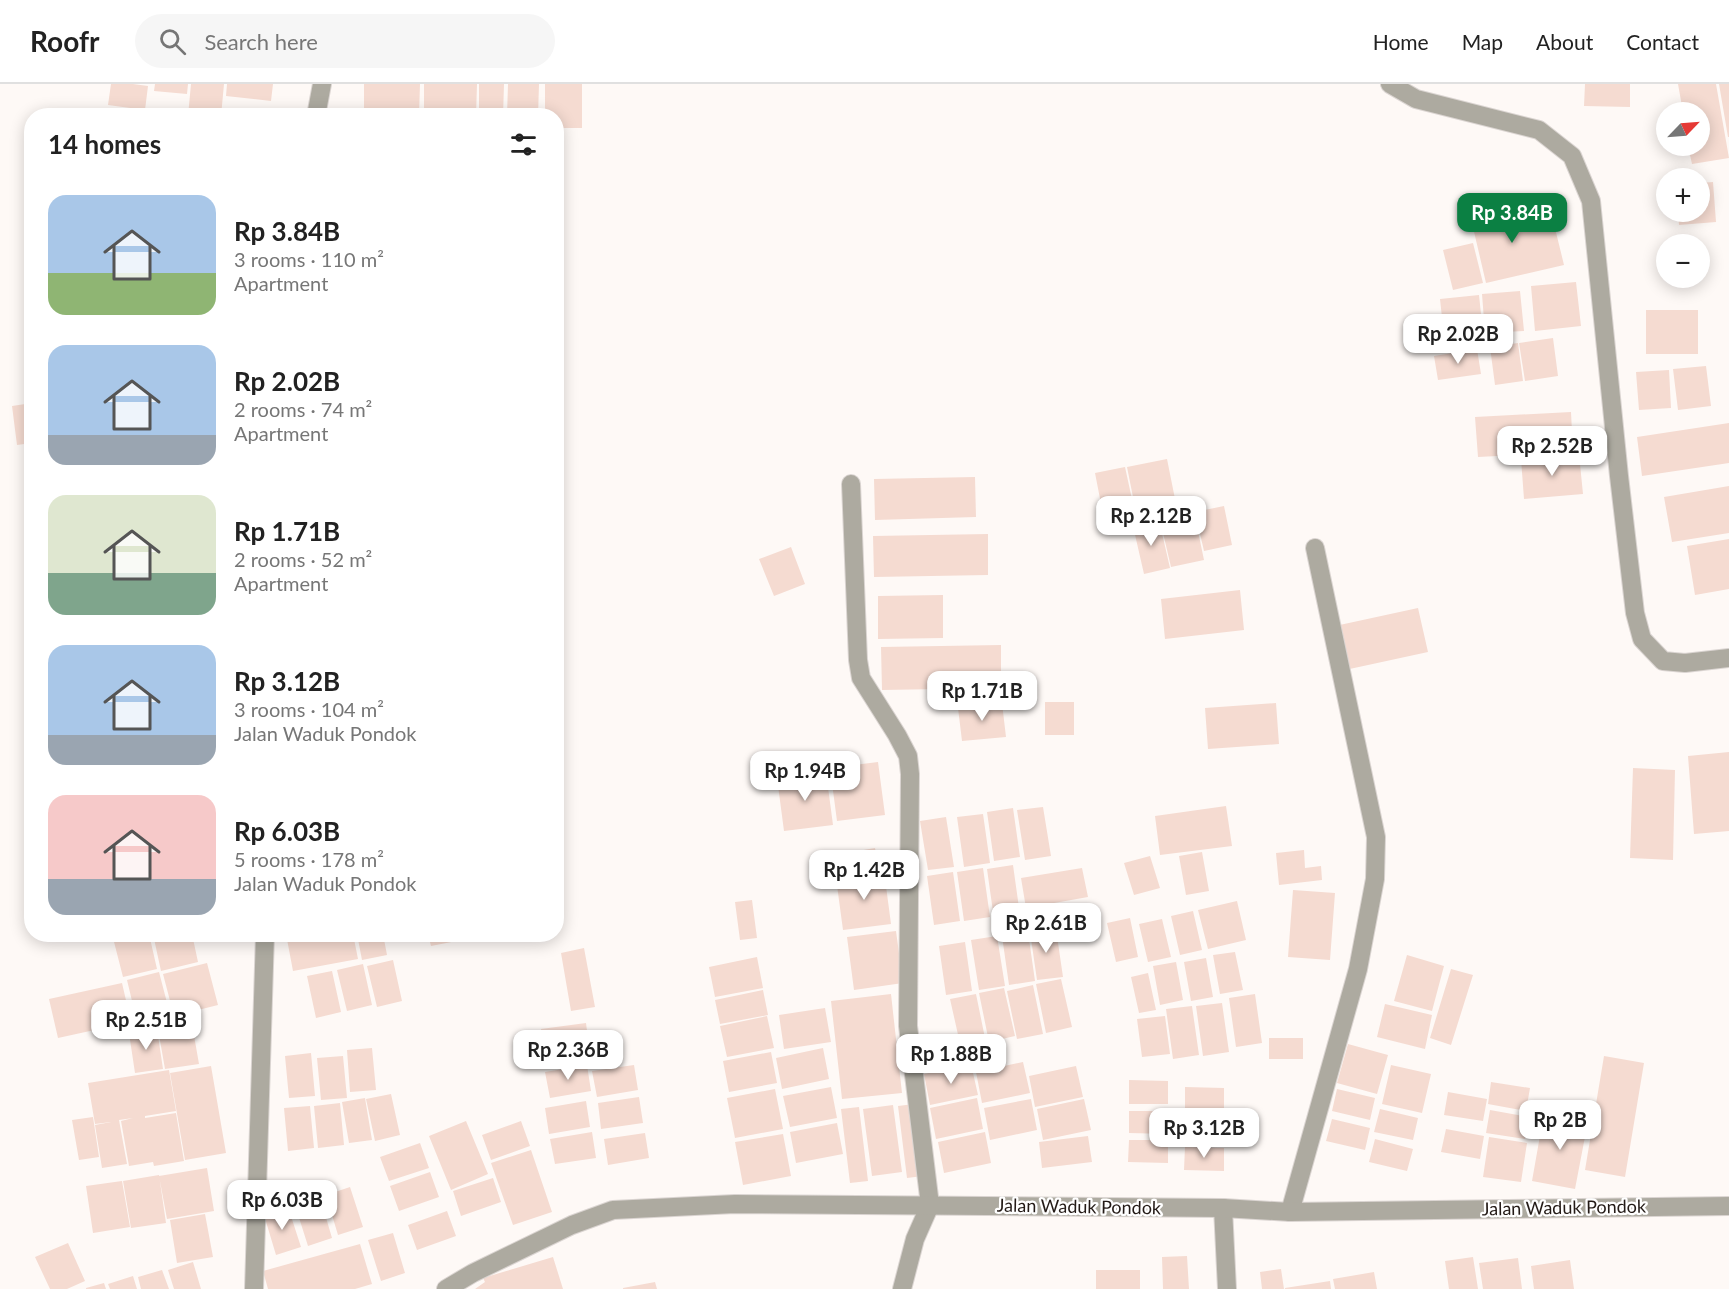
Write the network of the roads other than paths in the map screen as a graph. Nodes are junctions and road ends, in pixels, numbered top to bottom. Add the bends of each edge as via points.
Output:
1 (322, 84) edge
2 (1390, 84) edge
3 (318, 108) edge
4 (851, 484) dead end
5 (1315, 548) dead end
6 (1729, 658) edge
7 (264, 942) edge
8 (930, 1205) junction
9 (1729, 1206) edge
10 (1223, 1208) junction
11 (1290, 1212) junction
12 (255, 1289) edge
13 (446, 1289) edge
14 (902, 1289) edge
15 (1227, 1289) edge

1 - 3 street
2 - 6 street via 1416,99 1539,130 1572,156 1592,201 1631,579 1642,639 1663,661
4 - 8 street via 861,678 908,756 910,774 908,1026
5 - 11 street via 1376,837 1375,879 1358,969
7 - 12 street
8 - 10 street, Jalan Waduk Pondok
8 - 13 street, Jalan Waduk Pondok via 735,1204 613,1210 572,1225
8 - 14 street via 915,1239
9 - 11 street, Jalan Waduk Pondok
10 - 11 street, Jalan Waduk Pondok
10 - 15 street

